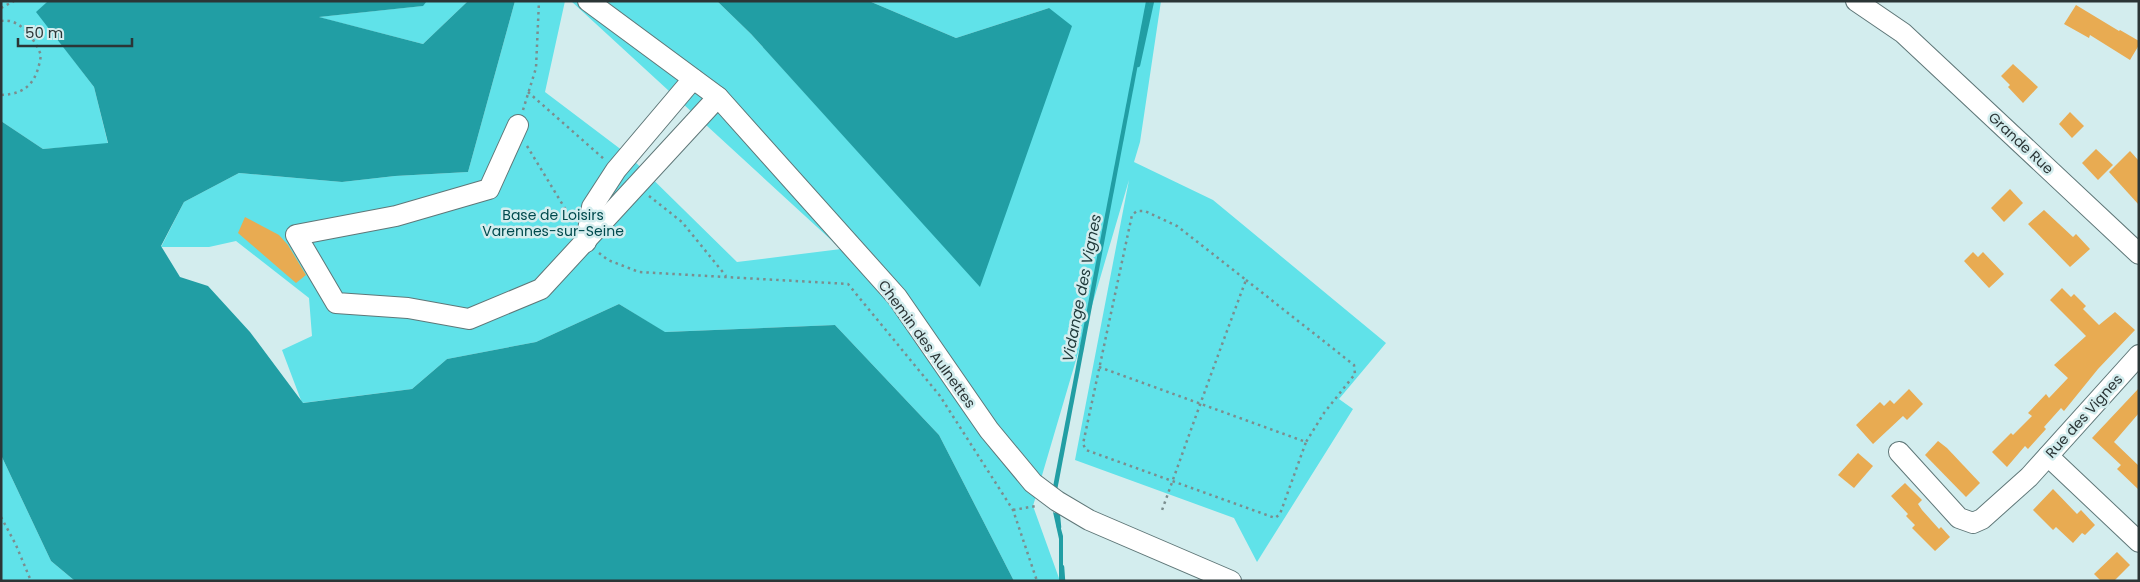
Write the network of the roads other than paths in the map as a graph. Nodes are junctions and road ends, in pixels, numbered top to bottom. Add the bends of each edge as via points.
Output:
1 (588, 1) edge
2 (1856, 1) edge
3 (693, 80) junction
4 (718, 96) junction
5 (518, 125) road end
6 (586, 242) junction
7 (2139, 254) edge
8 (2139, 355) edge
9 (1899, 452) dead end
10 (2048, 456) junction
11 (2139, 542) edge
12 (1231, 581) edge

1 - 3 street, Chemin des Aulnettes
2 - 7 street, Grande Rue via 1902,33
3 - 4 street, Chemin des Aulnettes
3 - 6 street via 616,170 592,208
4 - 6 street
4 - 12 street, Chemin des Aulnettes via 897,297 988,430 1033,482 1089,520
5 - 6 street via 489,189 396,216 296,235 336,303 408,308 469,320 541,289
8 - 10 street, Rue des Vignes
9 - 10 street, Rue des Vignes via 1959,518 1973,523 1982,519 2028,478
10 - 11 street

